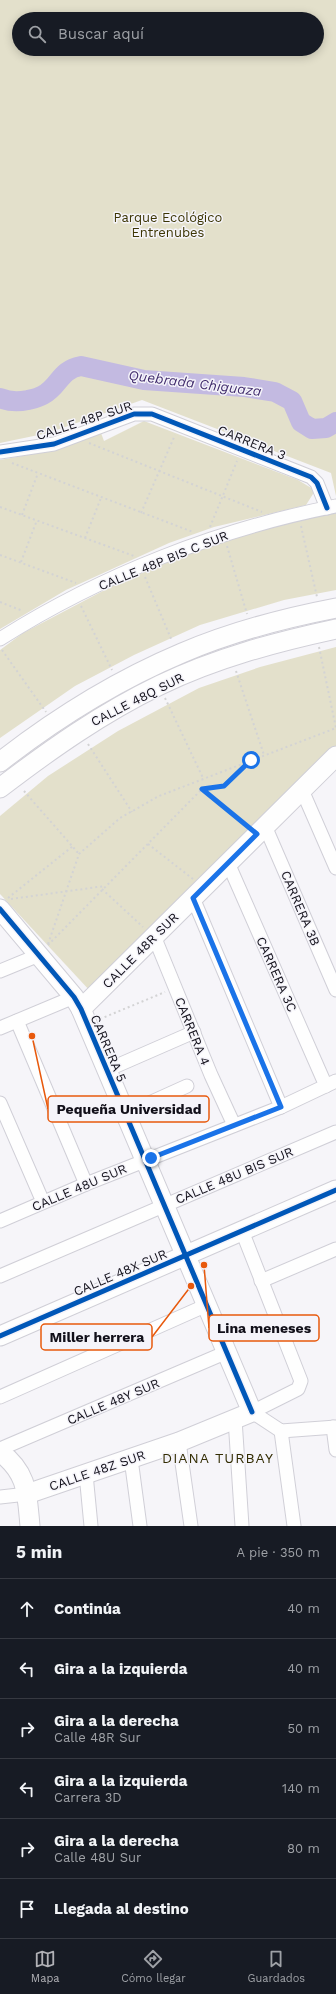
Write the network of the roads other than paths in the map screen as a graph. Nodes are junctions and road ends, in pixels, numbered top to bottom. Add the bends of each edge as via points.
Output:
1 (152, 414) joint
2 (3, 457) edge
3 (331, 507) edge
4 (336, 608) edge
5 (336, 629) edge
6 (0, 639) edge
7 (336, 756) edge
8 (0, 762) edge
9 (0, 788) edge
10 (302, 790) junction
11 (261, 830) junction
12 (228, 863) junction
13 (336, 868) edge
14 (198, 892) junction
15 (2, 916) edge
16 (154, 936) junction
17 (43, 950) junction
18 (0, 971) edge
19 (336, 990) edge
20 (77, 1003) junction
21 (17, 1021) junction
22 (0, 1028) edge
23 (194, 1032) junction
24 (107, 1070) junction
25 (331, 1083) edge
26 (187, 1086) dead end
27 (0, 1104) edge
28 (281, 1107) junction
29 (125, 1114) junction
30 (234, 1125) junction
31 (336, 1132) edge
32 (145, 1160) junction
33 (86, 1184) junction
34 (336, 1190) edge
35 (43, 1202) junction
36 (164, 1205) junction
37 (0, 1221) edge
38 (242, 1231) junction
39 (336, 1249) edge
40 (186, 1256) junction
41 (0, 1276) edge
42 (261, 1281) junction
43 (207, 1305) junction
44 (0, 1336) edge
45 (227, 1352) junction
46 (0, 1396) edge
47 (244, 1416) junction
48 (334, 1427) edge
49 (281, 1431) junction
50 (179, 1442) junction
51 (0, 1450) edge
52 (336, 1450) edge
53 (131, 1459) junction
54 (86, 1474) junction
55 (27, 1494) junction
56 (0, 1497) edge
57 (30, 1526) edge
58 (91, 1526) edge
59 (140, 1526) edge
60 (191, 1526) edge
61 (242, 1526) edge
62 (294, 1526) edge

1 - 2 street, CALLE 48P SUR via 134,414 76,437
1 - 3 street, CARRERA 3 via 314,479
3 - 6 street, CALLE 48P BIS C SUR via 209,538 92,588
4 - 8 street, CALLE 48Q SUR via 268,623 183,652 90,700
5 - 9 street, CALLE 48Q SUR via 269,645 160,685 79,730
7 - 10 street, CALLE 48R SUR
10 - 11 street, CALLE 48R SUR
10 - 13 street
11 - 12 street, CALLE 48R SUR
11 - 19 street, CARRERA 3B
12 - 14 street, CALLE 48R SUR
12 - 25 street, CARRERA 3C
14 - 16 street, CALLE 48R SUR
14 - 28 street
15 - 17 street, CARRERA 5
16 - 20 street, CALLE 48R SUR
16 - 23 street, CARRERA 4
17 - 18 street
17 - 20 street, CARRERA 5
20 - 21 street, CALLE 48R SUR
20 - 24 street, CARRERA 5
21 - 22 street, CALLE 48R SUR
21 - 33 street
23 - 24 street
23 - 30 street, CARRERA 4
24 - 29 street, CARRERA 5
25 - 28 street, CALLE 48U SUR
26 - 29 street
27 - 35 street
28 - 30 street, CALLE 48U SUR
29 - 32 street, CARRERA 5
30 - 32 street, CALLE 48U SUR
31 - 36 street, CALLE 48U BIS SUR
32 - 33 street, CALLE 48U SUR
32 - 36 street, CARRERA 5
33 - 35 street, CALLE 48U SUR
34 - 38 street, CALLE 48X SUR
35 - 37 street, CALLE 48U SUR
36 - 40 street, CARRERA 5
36 - 41 street, CALLE 48U BIS SUR
38 - 40 street, CALLE 48X SUR
38 - 42 street
39 - 42 street
40 - 43 street, CARRERA 5
40 - 44 street, CALLE 48X SUR
42 - 47 street, CALLE 48Z SUR via 301,1385 298,1389
43 - 45 street, CARRERA 5
43 - 46 street
45 - 47 street, CARRERA 5
45 - 51 street, CALLE 48Y SUR
47 - 49 street
47 - 50 street, CALLE 48Z SUR
47 - 61 street, CARRERA 5
48 - 49 street
48 - 52 street
49 - 62 street
50 - 53 street, CALLE 48Z SUR
50 - 60 street
51 - 55 street via 19,1471
53 - 54 street, CALLE 48Z SUR
53 - 59 street
54 - 55 street, CALLE 48Z SUR
54 - 58 street
55 - 56 street, CALLE 48Z SUR
55 - 57 street

